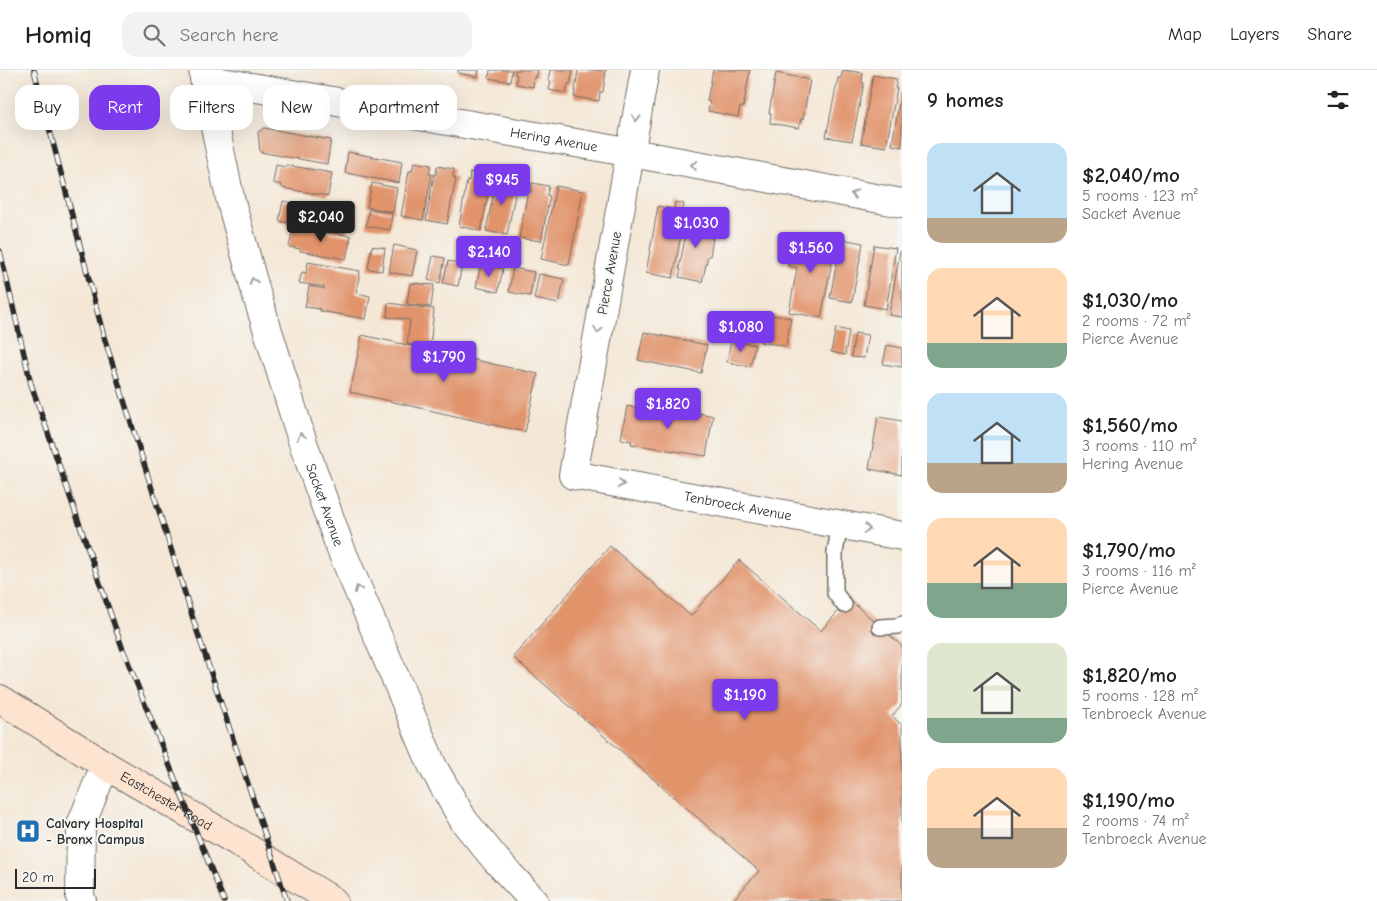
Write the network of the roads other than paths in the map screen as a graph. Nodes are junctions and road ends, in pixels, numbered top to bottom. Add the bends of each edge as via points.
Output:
1 (645, 70) edge
2 (204, 74) edge
3 (630, 154) junction
4 (902, 203) edge
5 (573, 475) joint
6 (840, 525) junction
7 (902, 536) edge
8 (844, 605) dead end
9 (902, 624) edge
10 (880, 627) dead end
11 (0, 699) edge
12 (106, 765) junction
13 (82, 901) edge
14 (333, 901) edge
15 (534, 901) edge

1 -> 3 street, Pierce Avenue
2 - 3 street, Hering Avenue
15 -> 2 street, Sacket Avenue via 464,821 433,767 340,547 258,296 230,198
4 -> 3 street, Hering Avenue
3 -> 5 street, Pierce Avenue
5 -> 6 street, Tenbroeck Avenue
6 -> 7 street, Tenbroeck Avenue
6 - 8 lane via 835,552 835,593
9 - 10 lane
11 - 12 main road, Eastchester Road
12 - 13 street via 81,825
12 - 14 main road, Eastchester Road

